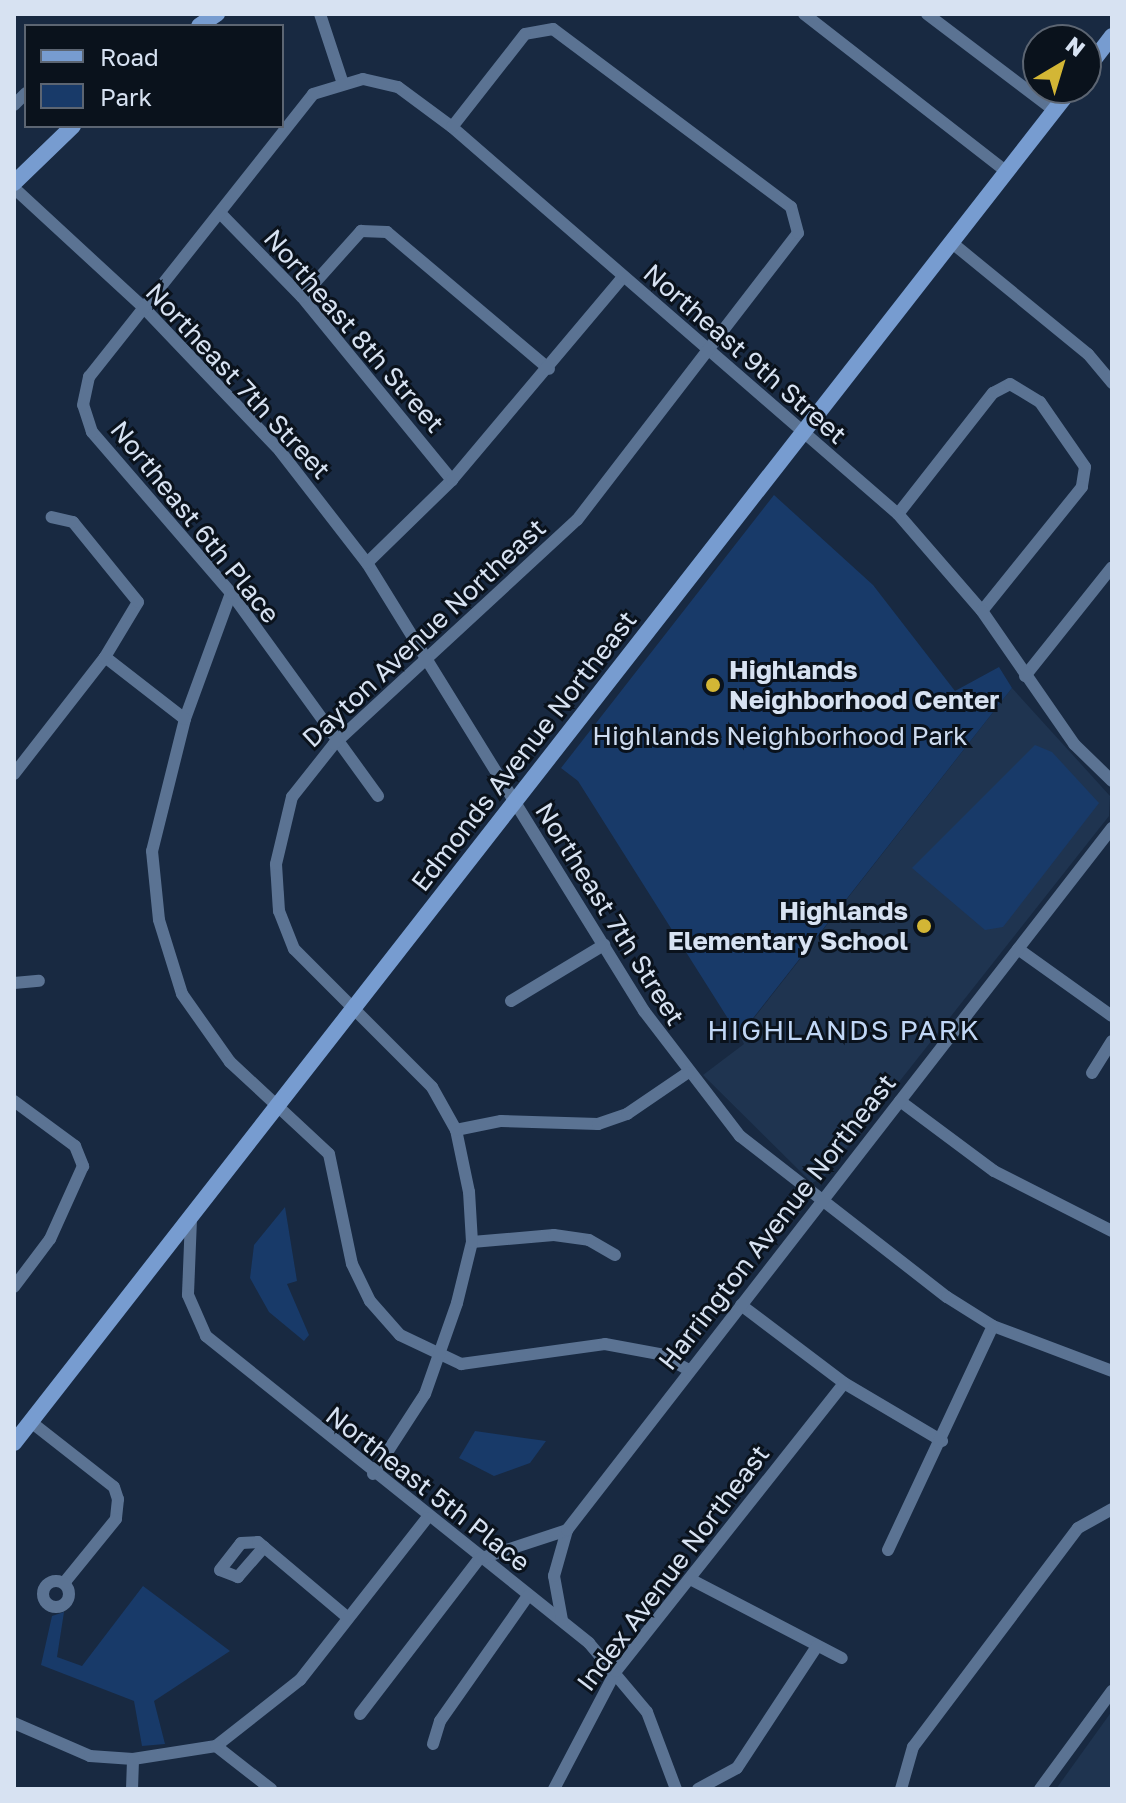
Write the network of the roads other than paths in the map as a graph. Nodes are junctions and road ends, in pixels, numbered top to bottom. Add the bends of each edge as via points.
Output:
1 (320, 14) edge
2 (804, 14) edge
3 (927, 14) edge
4 (342, 81) junction
5 (1060, 104) edge
6 (1055, 111) junction
7 (452, 127) junction
8 (71, 128) edge
9 (1007, 172) junction
10 (14, 186) edge
11 (220, 213) junction
12 (951, 242) junction
13 (623, 277) junction
14 (302, 297) junction
15 (145, 309) junction
16 (710, 353) junction
17 (549, 369) junction
18 (1112, 383) edge
19 (801, 433) junction
20 (452, 480) junction
21 (898, 514) junction
22 (52, 517) dead end
23 (367, 563) junction
24 (1112, 567) edge
25 (231, 593) junction
26 (982, 611) junction
27 (105, 657) junction
28 (429, 662) junction
29 (1025, 676) junction
30 (185, 719) junction
31 (334, 744) junction
32 (14, 774) edge
33 (1112, 781) edge
34 (378, 796) dead end
35 (515, 805) junction
36 (1112, 828) edge
37 (604, 945) junction
38 (1018, 949) junction
39 (39, 981) dead end
40 (14, 983) edge
41 (511, 1001) dead end
42 (354, 1008) junction
43 (1112, 1016) edge
44 (1112, 1041) edge
45 (687, 1073) junction
46 (1092, 1073) dead end
47 (14, 1101) edge
48 (900, 1101) junction
49 (277, 1103) junction
50 (456, 1130) junction
51 (820, 1204) junction
52 (191, 1215) junction
53 (1112, 1231) edge
54 (472, 1242) junction
55 (615, 1255) dead end
56 (14, 1287) edge
57 (741, 1305) junction
58 (993, 1326) junction
59 (436, 1358) junction
60 (689, 1370) junction
61 (1112, 1371) edge
62 (844, 1383) junction
63 (31, 1422) junction
64 (942, 1441) junction
65 (14, 1443) edge
66 (373, 1474) junction
67 (1112, 1509) edge
68 (427, 1518) junction
69 (567, 1530) junction
70 (264, 1547) dead end
71 (888, 1550) dead end
72 (479, 1559) junction
73 (690, 1579) junction
74 (64, 1583) dead end
75 (528, 1596) junction
76 (347, 1617) junction
77 (562, 1620) junction
78 (817, 1646) junction
79 (842, 1658) dead end
80 (616, 1671) junction
81 (1112, 1691) edge
82 (360, 1714) dead end
83 (14, 1723) edge
84 (433, 1744) dead end
85 (216, 1746) junction
86 (133, 1759) junction
87 (132, 1789) edge
88 (271, 1789) edge
89 (554, 1789) edge
90 (676, 1789) edge
91 (698, 1789) edge
92 (901, 1789) edge
93 (1040, 1789) edge

1 - 4 street
2 - 9 street
3 - 6 street
4 - 7 street, Northeast 9th Street via 398,87
4 - 11 street, Northeast 6th Place via 313,94
5 - 6 street, Edmonds Avenue Northeast
6 - 9 street, Edmonds Avenue Northeast
7 - 13 street, Northeast 9th Street
7 - 16 street, Dayton Avenue Northeast via 525,34 553,29 791,207 795,246
8 - 10 street
9 - 12 street, Edmonds Avenue Northeast
10 - 15 street, Northeast 7th Street
11 - 14 street, Northeast 8th Street
11 - 15 street, Northeast 6th Place
12 - 18 street via 1088,354
12 - 19 street, Edmonds Avenue Northeast
13 - 16 street, Northeast 9th Street
13 - 17 street
14 - 17 street via 361,231 387,232
14 - 20 street, Northeast 8th Street
15 - 23 street, Northeast 7th Street via 280,451
15 - 25 street, Northeast 6th Place via 89,377 85,416
16 - 19 street, Northeast 9th Street
16 - 28 street, Dayton Avenue Northeast via 577,520
17 - 20 street
19 - 21 street, Northeast 9th Street
19 - 35 street, Edmonds Avenue Northeast
20 - 23 street
21 - 26 street, Northeast 9th Street
21 - 26 street via 993,393 1010,384 1025,387 1040,402 1085,467 1082,487
22 - 27 street via 73,522 138,602
23 - 28 street, Northeast 7th Street
24 - 29 street
25 - 30 street
25 - 31 street, Northeast 6th Place
26 - 29 street, Northeast 9th Street
27 - 30 street
27 - 32 street
28 - 31 street, Dayton Avenue Northeast
28 - 35 street, Northeast 7th Street
29 - 33 street, Northeast 9th Street
30 - 49 street via 152,851 169,963 202,1027
31 - 34 street, Northeast 6th Place
31 - 42 street, Dayton Avenue Northeast via 292,797 276,864 279,911 294,949
35 - 37 street, Northeast 7th Street
35 - 42 street, Edmonds Avenue Northeast
36 - 38 street, Harrington Avenue Northeast
37 - 41 street
37 - 45 street, Northeast 7th Street
38 - 43 street
38 - 48 street, Harrington Avenue Northeast
39 - 40 street
42 - 49 street, Edmonds Avenue Northeast
42 - 50 street, Dayton Avenue Northeast via 405,1052
44 - 46 street
45 - 50 street via 627,1114 598,1124 501,1121
45 - 51 street, Northeast 7th Street via 740,1136
47 - 56 street via 75,1146 83,1166 50,1239
48 - 51 street, Harrington Avenue Northeast
48 - 53 street via 994,1171
49 - 52 street, Edmonds Avenue Northeast
49 - 59 street via 329,1154 352,1264 370,1301 400,1335
50 - 54 street
51 - 57 street, Harrington Avenue Northeast
51 - 58 street, Northeast 7th Street
52 - 63 street, Edmonds Avenue Northeast
52 - 66 street, Northeast 5th Place via 185,1266 206,1336
54 - 55 street via 554,1235 589,1240
54 - 59 street
57 - 60 street, Harrington Avenue Northeast
57 - 62 street
58 - 61 street, Northeast 7th Street
58 - 64 street
59 - 60 street via 491,1365 605,1344 659,1354
59 - 66 street via 409,1426
60 - 69 street, Harrington Avenue Northeast
62 - 64 street
62 - 73 street, Index Avenue Northeast
63 - 65 street, Edmonds Avenue Northeast
63 - 74 street via 114,1487 118,1499 116,1519
64 - 71 street
66 - 68 street, Northeast 5th Place
67 - 92 street via 1091,1516 1069,1540 913,1747
68 - 72 street, Northeast 5th Place
68 - 76 street
69 - 72 street
69 - 77 street, Harrington Avenue Northeast via 554,1576
70 - 76 street
72 - 75 street, Northeast 5th Place
72 - 82 street
73 - 78 street
73 - 80 street, Index Avenue Northeast
75 - 77 street, Northeast 5th Place
75 - 84 street via 440,1721
76 - 85 street via 300,1680
77 - 80 street, Northeast 5th Place
78 - 79 street
78 - 91 street via 737,1768
80 - 89 street, Index Avenue Northeast
80 - 90 street, Northeast 5th Place via 647,1712
81 - 93 street
83 - 86 street via 71,1750
85 - 86 street
85 - 88 street
86 - 87 street

